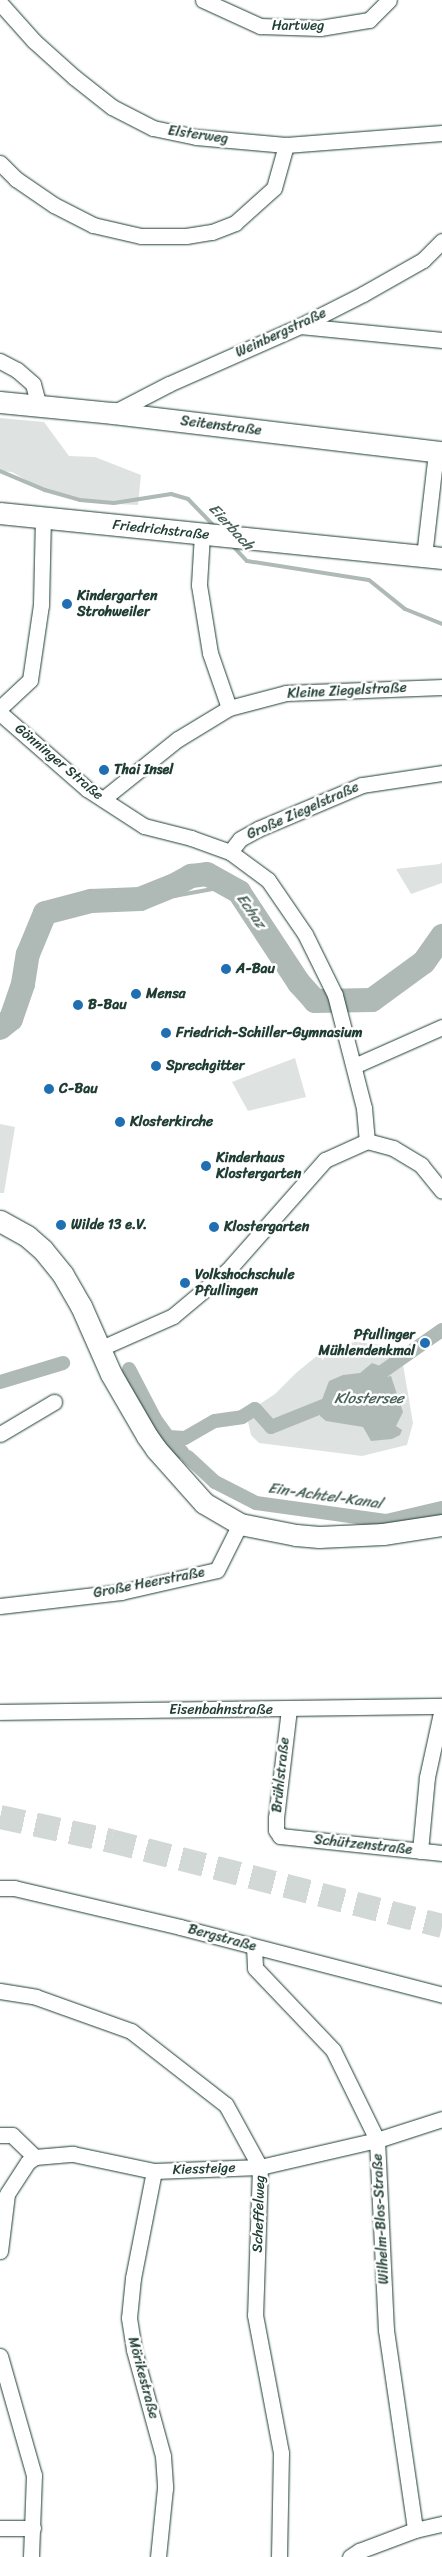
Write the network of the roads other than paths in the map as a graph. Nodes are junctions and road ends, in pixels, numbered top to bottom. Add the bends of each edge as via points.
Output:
1 (204, 0) edge
2 (389, 0) edge
3 (0, 3) edge
4 (442, 134) edge
5 (286, 145) junction
6 (0, 163) edge
7 (442, 241) edge
8 (300, 326) junction
9 (442, 340) edge
10 (0, 361) edge
11 (0, 402) edge
12 (39, 406) junction
13 (113, 413) junction
14 (439, 452) edge
15 (0, 513) edge
16 (43, 518) junction
17 (202, 534) junction
18 (433, 557) edge
19 (442, 687) edge
20 (0, 708) edge
21 (229, 708) junction
22 (0, 713) edge
23 (442, 773) edge
24 (103, 799) junction
25 (230, 852) junction
26 (442, 1027) edge
27 (354, 1066) junction
28 (367, 1141) junction
29 (442, 1192) edge
30 (0, 1221) edge
31 (99, 1349) junction
32 (54, 1402) dead end
33 (0, 1434) edge
34 (240, 1524) junction
35 (442, 1525) edge
36 (0, 1606) edge
37 (442, 1707) edge
38 (289, 1709) junction
39 (0, 1712) edge
40 (284, 1837) joint
41 (420, 1851) junction
42 (442, 1853) edge
43 (0, 1888) edge
44 (254, 1947) junction
45 (0, 1991) edge
46 (442, 1995) edge
47 (442, 2119) edge
48 (0, 2134) edge
49 (377, 2140) junction
50 (35, 2157) junction
51 (260, 2167) junction
52 (154, 2171) junction
53 (0, 2251) edge
54 (0, 2356) edge
55 (442, 2524) edge
56 (0, 2528) edge
57 (33, 2528) junction
58 (415, 2530) junction
59 (31, 2557) edge
60 (158, 2557) edge
61 (279, 2557) edge
62 (350, 2557) edge

1 - 2 street, Hartweg via 260,26 320,28 369,20
3 - 5 street, Elsterweg via 34,41 74,77 112,107 153,128
4 - 5 street, Elsterweg
5 - 6 street via 274,188 235,223 212,232 186,236 142,236 93,225 54,205 16,179
7 - 8 street, Weinbergstraße via 423,260
8 - 9 street
8 - 13 street, Weinbergstraße via 169,384
10 - 12 street via 33,384
11 - 12 main road, Seitenstraße
12 - 13 main road, Seitenstraße
13 - 14 main road, Seitenstraße
14 - 18 street
15 - 16 main road, Friedrichstraße
16 - 17 main road, Friedrichstraße
16 - 20 street via 41,605 30,680
17 - 18 main road, Friedrichstraße
17 - 21 street via 199,585 210,653
19 - 21 street, Kleine Ziegelstraße via 286,693
21 - 24 street, Kleine Ziegelstraße via 178,740
22 - 24 street, Gönninger Straße via 87,789
23 - 25 street, Große Ziegelstraße via 362,785 258,829 240,839
24 - 25 street, Gönninger Straße via 144,826
25 - 27 street, Gönninger Straße via 268,880 305,934 335,995
26 - 27 street
27 - 28 street, Gönninger Straße via 364,1108
28 - 29 street via 394,1148 421,1165
28 - 31 street via 325,1160 228,1270 173,1316
30 - 31 main road via 27,1236 43,1250 81,1306
31 - 34 main road via 156,1449 204,1503
32 - 33 street
34 - 35 main road via 319,1537 383,1534
34 - 36 street, Große Heerstraße via 216,1570 121,1592
37 - 38 street, Eisenbahnstraße
37 - 41 street via 427,1777
38 - 39 street, Eisenbahnstraße
38 - 40 street, Brühlstraße via 276,1827
40 - 41 street, Schützenstraße
41 - 42 street, Schützenstraße
43 - 44 street, Bergstraße via 23,1890
44 - 46 street, Bergstraße
44 - 49 street, Wilhelm-Blos-Straße via 255,1968 333,2050
45 - 51 street, Scheffelweg via 36,1997 130,2031 226,2105
47 - 49 street, Kiessteige
48 - 50 street via 12,2135
49 - 51 street, Kiessteige
49 - 58 street, Wilhelm-Blos-Straße via 386,2330
50 - 52 street, Kiessteige via 73,2154
50 - 53 street via 28,2162 7,2194
51 - 52 street, Kiessteige
51 - 61 street, Scheffelweg via 255,2315 281,2453
52 - 60 street, Mörikestraße via 133,2278 129,2318 134,2350 164,2463
54 - 57 street via 34,2475
55 - 58 street
56 - 57 street
57 - 59 street
58 - 62 street

